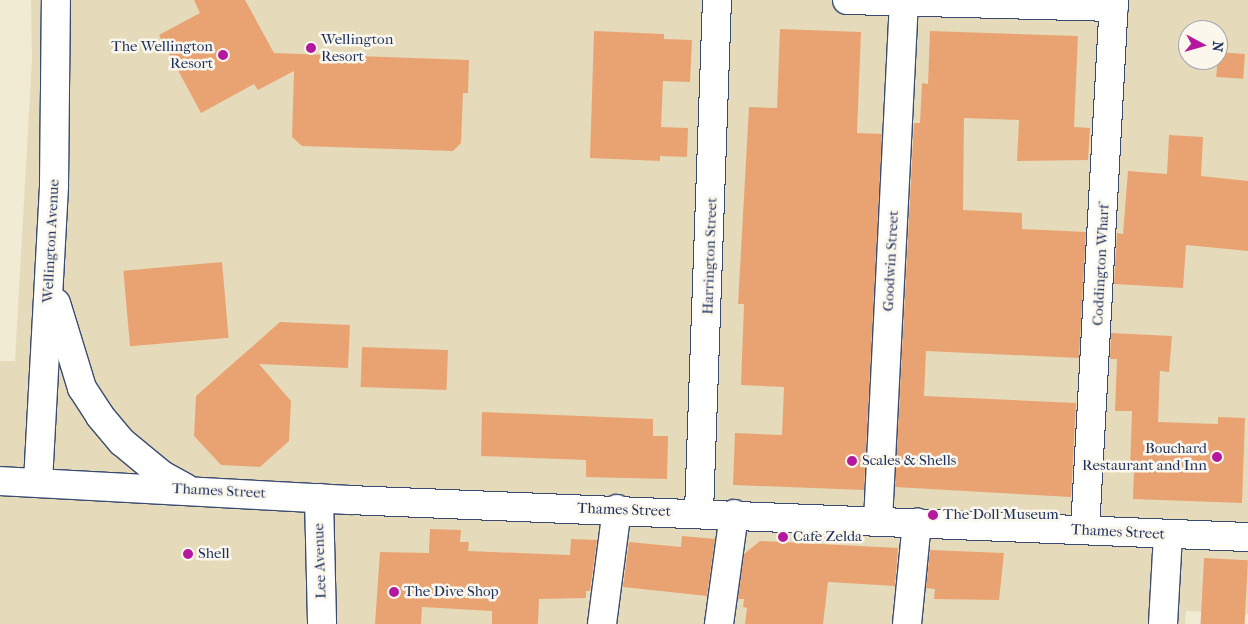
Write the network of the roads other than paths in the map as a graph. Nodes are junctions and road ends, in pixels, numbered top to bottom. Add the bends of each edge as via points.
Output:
1 (56, 0) edge
2 (717, 0) edge
3 (847, 0) edge
4 (904, 2) junction
5 (1114, 3) edge
6 (50, 280) junction
7 (0, 481) edge
8 (38, 482) junction
9 (186, 489) junction
10 (319, 498) junction
11 (617, 509) junction
12 (699, 512) junction
13 (734, 514) junction
14 (878, 521) junction
15 (917, 522) junction
16 (1085, 530) junction
17 (1168, 534) junction
18 (1248, 537) edge
19 (322, 624) edge
20 (602, 624) edge
21 (718, 624) edge
22 (907, 624) edge
23 (1163, 624) edge

1 - 6 street, Wellington Avenue via 56,147
2 - 12 street, Harrington Street
3 - 4 street
4 - 5 street
4 - 14 street, Goodwin Street
5 - 16 street, Coddington Wharf
6 - 8 street, Wellington Avenue
6 - 9 street via 82,388 122,442
7 - 8 street, Thames Street
8 - 9 street, Thames Street
9 - 10 street, Thames Street
10 - 11 street, Thames Street
10 - 19 street, Lee Avenue
11 - 12 street, Thames Street
11 - 20 street
12 - 13 street, Thames Street
13 - 14 street, Thames Street
13 - 21 street
14 - 15 street, Thames Street
15 - 16 street, Thames Street
15 - 22 street
16 - 17 street, Thames Street
17 - 18 street, Thames Street
17 - 23 street

